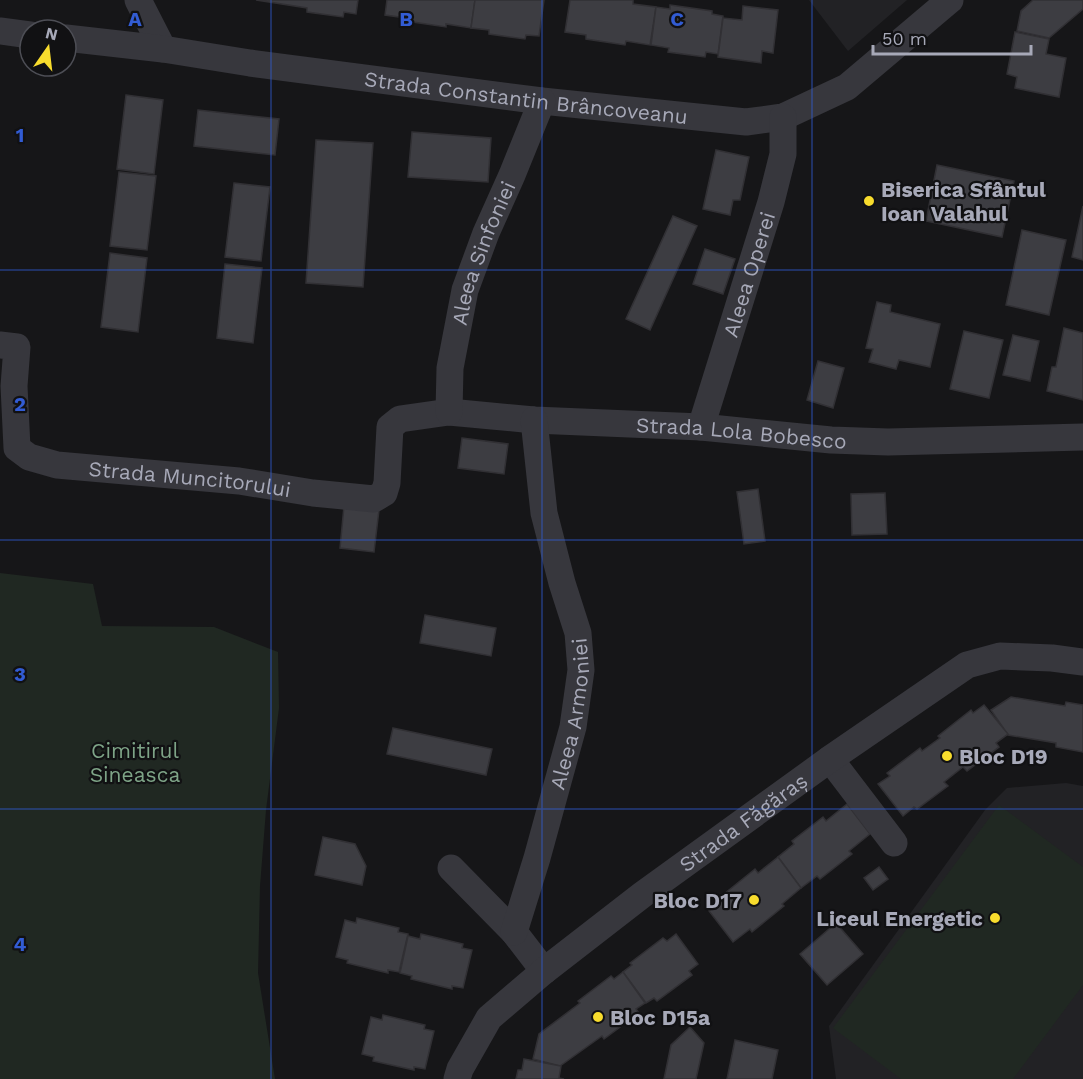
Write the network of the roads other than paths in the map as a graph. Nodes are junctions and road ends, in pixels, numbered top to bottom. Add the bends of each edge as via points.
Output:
1 (138, 0) edge
2 (950, 0) edge
3 (0, 31) edge
4 (18, 33) edge
5 (78, 39) edge
6 (163, 49) junction
7 (542, 101) junction
8 (783, 117) junction
9 (8, 346) edge
10 (449, 412) junction
11 (400, 418) joint
12 (534, 420) junction
13 (701, 427) junction
14 (1083, 437) edge
15 (1083, 662) edge
16 (830, 759) junction
17 (894, 843) dead end
18 (451, 868) dead end
19 (514, 932) junction
20 (544, 971) junction
21 (457, 1079) edge

1 - 6 street
2 - 8 street, Strada Constantin Brâncoveanu via 847,87
3 - 4 street
5 - 6 street, Strada Constantin Brâncoveanu
6 - 7 street, Strada Constantin Brâncoveanu
7 - 8 street, Strada Constantin Brâncoveanu via 746,122
7 - 10 street, Aleea Sinfoniei via 465,290 450,368
8 - 13 street, Aleea Operei via 783,154 771,202
9 - 11 street, Strada Muncitorului via 17,448 29,457 57,465 239,481 374,499 384,493 390,427
10 - 11 street, Strada Lola Bobesco
10 - 12 street, Strada Lola Bobesco
12 - 13 street, Strada Lola Bobesco
12 - 19 street, Aleea Armoniei via 544,513 578,633 581,670 573,727
13 - 14 street, Strada Lola Bobesco via 888,442
15 - 16 street, Strada Făgăraș via 1000,656 967,665
16 - 17 street
16 - 20 street, Strada Făgăraș
18 - 19 street
19 - 20 street
20 - 21 street, Strada Făgăraș via 489,1018

